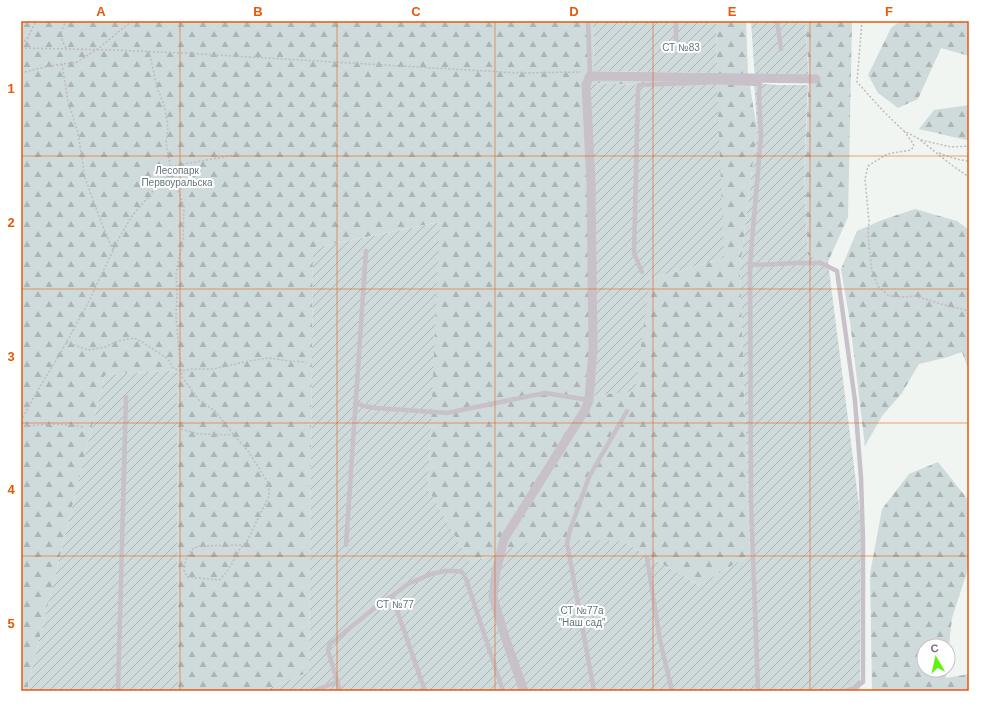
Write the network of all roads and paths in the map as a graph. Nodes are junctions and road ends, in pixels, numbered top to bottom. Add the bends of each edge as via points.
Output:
1 (36, 21) edge
2 (67, 21) edge
3 (133, 21) edge
4 (588, 21) edge
5 (676, 21) edge
6 (777, 21) edge
7 (862, 21) edge
8 (676, 42) dead end
9 (21, 44) edge
10 (21, 48) edge
11 (66, 48) junction
12 (98, 49) junction
13 (781, 49) dead end
14 (149, 51) junction
15 (62, 64) junction
16 (581, 72) dead end
17 (21, 73) edge
18 (590, 76) junction
19 (816, 79) dead end
20 (904, 132) junction
21 (919, 139) junction
22 (969, 146) edge
23 (935, 151) junction
24 (240, 154) dead end
25 (969, 161) edge
26 (170, 167) junction
27 (969, 177) edge
28 (113, 251) junction
29 (366, 251) dead end
30 (750, 264) junction
31 (642, 272) dead end
32 (969, 309) edge
33 (66, 342) junction
34 (306, 362) dead end
35 (181, 371) junction
36 (126, 397) dead end
37 (589, 400) junction
38 (355, 404) junction
39 (627, 411) dead end
40 (21, 421) edge
41 (21, 427) edge
42 (84, 427) dead end
43 (181, 429) dead end
44 (234, 435) junction
45 (244, 545) junction
46 (346, 545) dead end
47 (647, 558) dead end
48 (392, 596) junction
49 (337, 682) junction
50 (969, 683) edge
51 (118, 691) edge
52 (313, 691) edge
53 (340, 691) edge
54 (425, 691) edge
55 (503, 691) edge
56 (524, 691) edge
57 (594, 691) edge
58 (672, 691) edge
59 (758, 691) edge
60 (846, 691) edge
61 (967, 691) edge

1 - 9 path
2 - 11 path via 61,34
3 - 12 path
4 - 18 lane
5 - 8 lane
6 - 13 lane
7 - 20 path via 858,82
10 - 11 path
11 - 12 path
12 - 14 path
12 - 15 path via 77,62
14 - 16 path via 518,73
14 - 26 path via 157,87 165,108
15 - 17 path
15 - 28 path via 68,102 78,132 85,178
18 - 19 street
18 - 37 street via 586,85 591,183 593,350
20 - 21 path
20 - 32 path via 914,146 911,150 887,154 868,166 865,179 872,271 878,286 889,296 916,296 951,307
21 - 22 path via 951,147
21 - 23 path
23 - 25 path via 947,157
23 - 27 path
24 - 26 path
26 - 28 path via 132,216
26 - 35 path via 184,207 176,274 176,317
28 - 33 path
29 - 38 lane
30 - 31 lane via 761,136 760,84 715,82 639,85 634,253
30 - 59 lane via 751,502
30 - 60 lane via 821,263 837,271 855,401 863,539 863,682
33 - 35 path via 88,350 134,338 168,359 173,368
33 - 40 path
34 - 35 path via 269,358
35 - 44 path via 182,377 199,400 215,411
36 - 51 lane
37 - 38 lane via 546,393 447,413
37 - 56 street via 504,539 496,572 493,597
38 - 46 lane
39 - 57 lane via 589,477 567,543
41 - 42 path via 69,424
43 - 44 path via 198,434
44 - 45 path via 248,451 269,484 269,496
45 - 45 path via 226,574 219,580 187,576 184,570 191,550 199,546
47 - 58 lane via 660,640
48 - 49 lane via 330,644 328,650
48 - 54 lane
48 - 55 lane via 408,584 431,574 445,571 462,572
49 - 52 lane
49 - 53 lane
50 - 61 path

